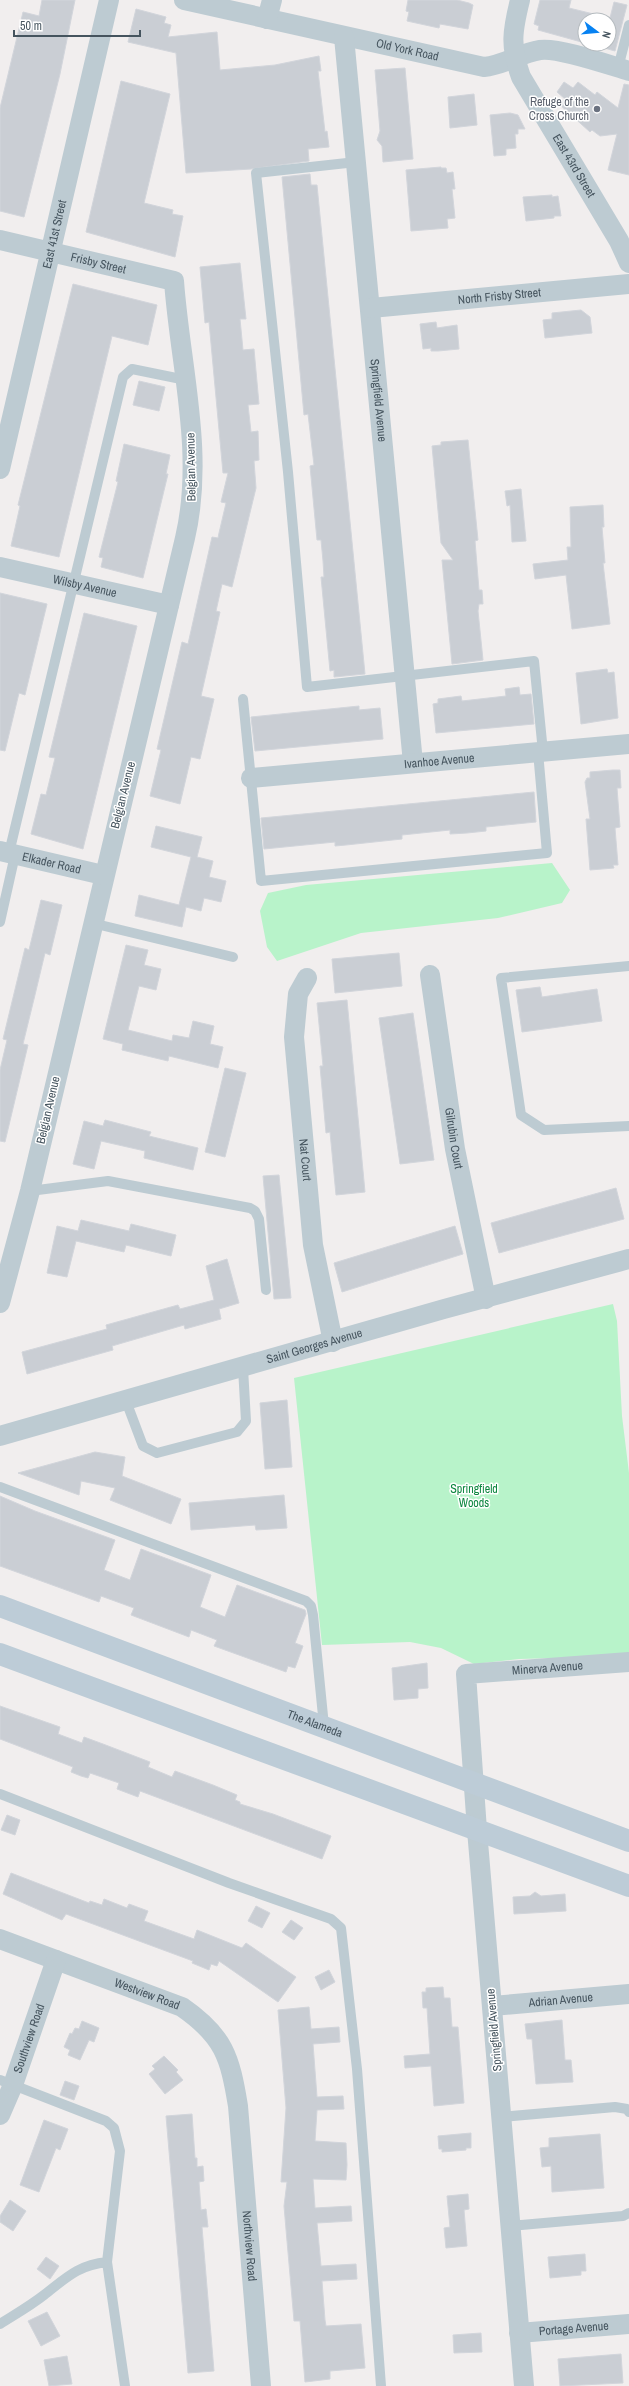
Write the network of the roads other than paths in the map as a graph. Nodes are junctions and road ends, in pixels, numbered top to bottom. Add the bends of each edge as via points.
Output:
1 (109, 0) edge
2 (184, 0) edge
3 (272, 0) edge
4 (520, 0) edge
5 (267, 19) junction
6 (629, 25) edge
7 (344, 37) junction
8 (515, 59) junction
9 (623, 69) edge
10 (356, 162) junction
11 (0, 240) edge
12 (51, 252) junction
13 (629, 263) edge
14 (174, 281) joint
15 (629, 284) edge
16 (370, 308) junction
17 (186, 380) junction
18 (0, 469) edge
19 (0, 567) edge
20 (74, 584) junction
21 (169, 605) junction
22 (405, 675) junction
23 (244, 700) dead end
24 (629, 744) edge
25 (541, 752) junction
26 (413, 763) junction
27 (250, 778) junction
28 (8, 853) edge
29 (103, 875) junction
30 (0, 922) edge
31 (92, 923) junction
32 (233, 956) dead end
33 (629, 966) edge
34 (430, 975) dead end
35 (307, 978) dead end
36 (629, 1126) edge
37 (30, 1191) junction
38 (629, 1259) edge
39 (266, 1290) dead end
40 (486, 1299) junction
41 (0, 1303) edge
42 (333, 1342) junction
43 (243, 1368) junction
44 (126, 1401) junction
45 (0, 1436) edge
46 (0, 1487) edge
47 (0, 1606) edge
48 (0, 1654) edge
49 (629, 1662) edge
50 (466, 1674) joint
51 (324, 1726) junction
52 (474, 1785) junction
53 (0, 1794) edge
54 (477, 1830) junction
55 (629, 1842) edge
56 (629, 1886) edge
57 (0, 1939) edge
58 (56, 1960) junction
59 (629, 1994) edge
60 (492, 2006) junction
61 (6, 2083) edge
62 (238, 2106) joint
63 (629, 2112) edge
64 (0, 2115) edge
65 (501, 2117) junction
66 (629, 2213) edge
67 (510, 2226) junction
68 (108, 2262) junction
69 (0, 2324) edge
70 (629, 2324) edge
71 (520, 2333) junction
72 (125, 2386) edge
73 (261, 2386) edge
74 (381, 2386) edge
75 (524, 2386) edge

1 - 12 street, East 41st Street
2 - 5 street, Old York Road
3 - 5 street
4 - 8 street, East 43rd Street via 512,31
5 - 7 street, Old York Road
6 - 9 lane
7 - 8 street, Old York Road via 484,67 500,65
7 - 10 street, Springfield Avenue
8 - 9 street, Old York Road via 547,50
8 - 13 street, East 43rd Street via 521,77 619,241
10 - 16 street, Springfield Avenue
10 - 22 lane via 256,173 288,472 307,687
11 - 12 street, Frisby Street
12 - 14 street, Frisby Street
12 - 18 street, East 41st Street
14 - 17 street, Belgian Avenue
15 - 16 street, North Frisby Street
16 - 22 street, Springfield Avenue
17 - 20 lane via 132,369 123,377
17 - 21 street, Belgian Avenue via 193,472 192,511
19 - 20 street, Wilsby Avenue
20 - 21 street, Wilsby Avenue
20 - 28 lane
21 - 29 street, Belgian Avenue
22 - 25 lane via 534,661
22 - 26 street, Springfield Avenue
23 - 27 lane
24 - 25 street, Ivanhoe Avenue
25 - 26 street, Ivanhoe Avenue
25 - 27 lane via 547,853 261,881
26 - 27 street, Ivanhoe Avenue
28 - 29 street, Elkader Road
28 - 30 lane
29 - 31 street, Belgian Avenue
31 - 32 lane
31 - 37 street, Belgian Avenue
33 - 36 lane via 501,978 521,1115 544,1130
34 - 40 street, Gilrubin Court via 455,1149
35 - 42 street, Nat Court via 298,994 294,1037 313,1245
37 - 39 lane via 108,1181 250,1208 259,1219
37 - 41 street, Belgian Avenue
38 - 40 street, Saint Georges Avenue
40 - 42 street, Saint Georges Avenue
42 - 43 street, Saint Georges Avenue
43 - 44 street, Saint Georges Avenue
43 - 44 lane via 246,1421 237,1432 157,1453 143,1446
44 - 45 street, Saint Georges Avenue
46 - 51 lane via 306,1601 311,1606 313,1615
47 - 51 main road, The Alameda
48 - 54 main road
49 - 50 street, Minerva Avenue
50 - 52 street, Springfield Avenue
51 - 52 main road, The Alameda
52 - 54 street, Springfield Avenue
52 - 55 main road, The Alameda
53 - 74 lane via 229,1883 331,1919 341,1928 357,2069
54 - 56 main road
54 - 60 street, Springfield Avenue
57 - 58 street, Westview Road
58 - 61 street, Southview Road
58 - 62 street, Westview Road via 182,2007 198,2018 223,2047 232,2070
59 - 60 street, Adrian Avenue
60 - 65 street, Springfield Avenue
61 - 64 street, Southview Road
61 - 68 lane via 106,2121 114,2128 120,2151
62 - 73 street, Northview Road
63 - 65 lane via 627,2109 615,2107
65 - 67 street, Springfield Avenue
66 - 67 lane via 623,2216
67 - 71 street, Springfield Avenue
68 - 69 lane via 91,2264 69,2274 43,2296
68 - 72 lane
70 - 71 street, Portage Avenue
71 - 75 street, Springfield Avenue

